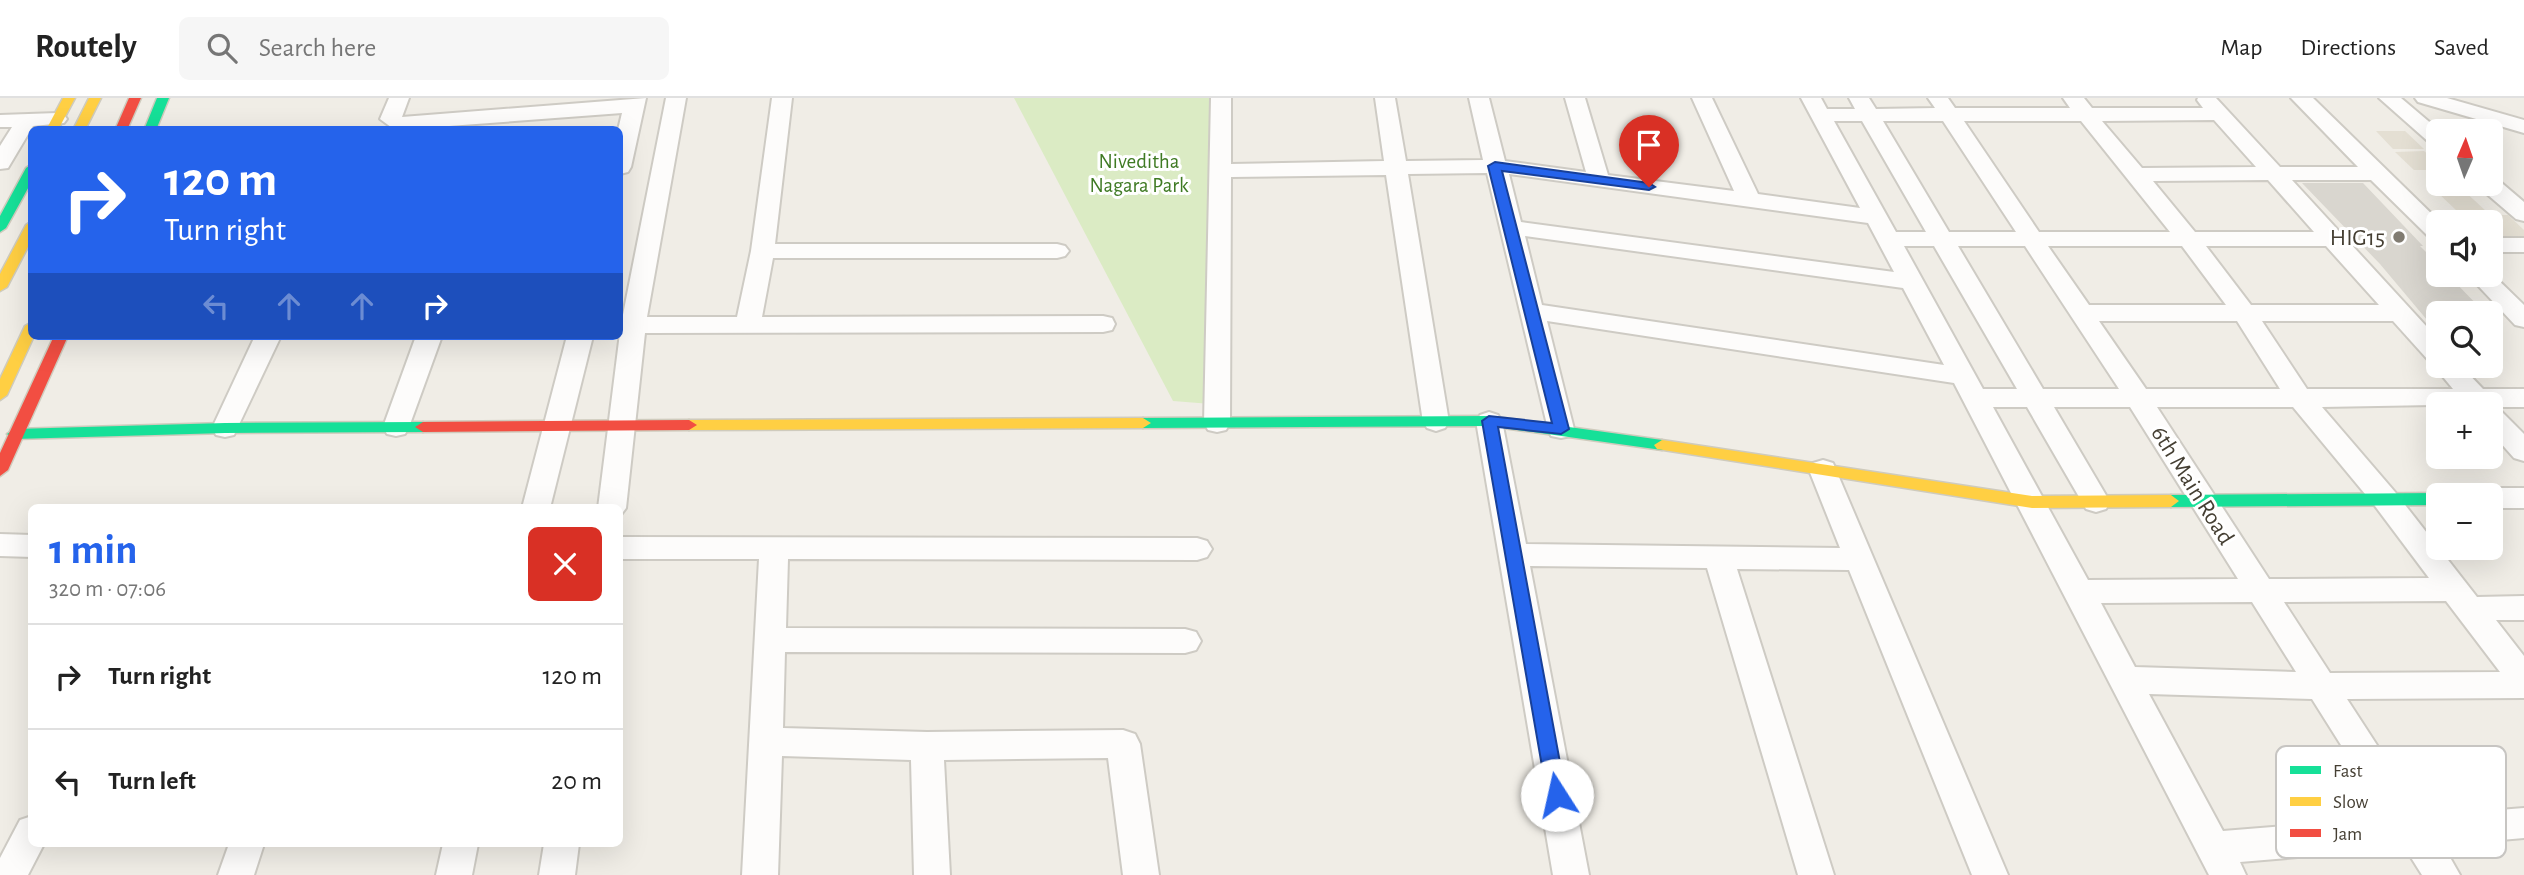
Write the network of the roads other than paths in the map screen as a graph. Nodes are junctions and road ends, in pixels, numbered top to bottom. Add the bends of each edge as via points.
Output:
1 (69, 98) edge
2 (95, 98) edge
3 (135, 98) edge
4 (163, 98) edge
5 (399, 98) edge
6 (676, 98) edge
7 (782, 98) edge
8 (1221, 98) edge
9 (1385, 98) edge
10 (1479, 98) edge
11 (1575, 98) edge
12 (1702, 98) edge
13 (2301, 98) edge
14 (2389, 98) edge
15 (2425, 98) edge
16 (635, 102) edge
17 (1816, 106) edge
18 (1864, 106) edge
19 (2213, 106) edge
20 (1944, 107) edge
21 (2080, 107) edge
22 (511, 115) edge
23 (0, 121) edge
24 (24, 122) junction
25 (55, 124) edge
26 (81, 126) edge
27 (123, 126) edge
28 (152, 126) edge
29 (2524, 127) edge
30 (2426, 130) edge
31 (623, 154) edge
32 (0, 163) edge
33 (1495, 166) junction
34 (1394, 167) junction
35 (1221, 171) junction
36 (2377, 173) junction
37 (2275, 174) junction
38 (2136, 175) junction
39 (28, 176) edge
40 (1599, 180) junction
41 (2503, 196) edge
42 (1749, 200) junction
43 (2524, 214) edge
44 (2426, 221) edge
45 (1510, 227) junction
46 (0, 228) edge
47 (1882, 228) junction
48 (28, 233) edge
49 (2334, 239) junction
50 (1942, 240) junction
51 (2032, 240) junction
52 (2189, 240) junction
53 (2503, 245) edge
54 (2524, 245) edge
55 (763, 251) junction
56 (1057, 251) dead end
57 (1912, 282) junction
58 (0, 287) edge
59 (2492, 287) edge
60 (1531, 311) junction
61 (2081, 313) junction
62 (2400, 313) junction
63 (2245, 314) junction
64 (2524, 319) edge
65 (1103, 324) dead end
66 (634, 325) junction
67 (748, 325) junction
68 (28, 335) edge
69 (59, 340) edge
70 (266, 340) edge
71 (428, 340) edge
72 (579, 340) edge
73 (2426, 342) edge
74 (2458, 378) edge
75 (1969, 387) junction
76 (2470, 392) edge
77 (0, 395) edge
78 (2298, 396) junction
79 (2035, 398) junction
80 (2138, 398) junction
81 (2524, 398) edge
82 (2426, 402) edge
83 (2503, 402) edge
84 (1489, 421) junction
85 (1436, 422) junction
86 (1217, 423) junction
87 (559, 426) junction
88 (396, 427) junction
89 (621, 427) junction
90 (225, 428) junction
91 (2503, 428) edge
92 (1561, 429) junction
93 (15, 434) junction
94 (2524, 451) edge
95 (0, 470) edge
96 (1823, 470) junction
97 (2503, 498) edge
98 (2524, 498) edge
99 (2385, 499) junction
100 (2426, 499) edge
101 (2203, 501) junction
102 (2032, 502) junction
103 (2096, 502) junction
104 (537, 504) edge
105 (612, 504) edge
106 (623, 548) edge
107 (774, 548) junction
108 (1197, 549) dead end
109 (1514, 555) junction
110 (1719, 558) junction
111 (1860, 559) junction
112 (2260, 590) junction
113 (2079, 592) junction
114 (2461, 599) junction
115 (2524, 608) edge
116 (770, 640) junction
117 (1185, 641) dead end
118 (2125, 680) junction
119 (2524, 682) edge
120 (2320, 686) junction
121 (765, 741) junction
122 (927, 746) junction
123 (2359, 746) edge
124 (2524, 823) edge
125 (2506, 824) edge
126 (28, 839) edge
127 (246, 847) edge
128 (460, 847) edge
129 (561, 847) edge
130 (2276, 853) edge
131 (2431, 858) edge
132 (2220, 862) edge
133 (10, 875) edge
134 (236, 875) edge
135 (454, 875) edge
136 (556, 875) edge
137 (760, 875) edge
138 (932, 875) edge
139 (1142, 875) edge
140 (1571, 875) edge
141 (1816, 875) edge
142 (1990, 875) edge
143 (2442, 875) edge

1 - 25 main road
2 - 26 main road
3 - 27 main road
4 - 28 main road
5 - 22 street via 390,119 398,124
6 - 66 street
7 - 55 street
8 - 35 street
9 - 34 street
10 - 33 street
11 - 40 street
12 - 42 street
13 - 36 street
14 - 30 street
15 - 29 street
16 - 22 street
16 - 31 street
17 - 18 street
17 - 47 street
18 - 20 street
18 - 50 street
19 - 21 street
19 - 37 street
20 - 21 street
20 - 51 street, 6th Main Road
21 - 38 street
23 - 24 street
24 - 25 street
24 - 32 street
33 - 34 street
33 - 40 street
33 - 45 street
34 - 35 street
34 - 85 street
35 - 86 street
36 - 37 street
36 - 44 street
37 - 38 street
37 - 49 street
38 - 52 street
39 - 46 main road
40 - 42 street
41 - 43 street
42 - 47 street
45 - 57 street
45 - 60 street
47 - 50 street
47 - 57 street
48 - 58 main road
49 - 52 street
49 - 62 street
50 - 51 street
50 - 79 street
51 - 52 street
51 - 61 street, 6th Main Road
52 - 63 street
53 - 54 street
55 - 56 street
55 - 67 street
57 - 75 street
59 - 64 street
60 - 75 street
60 - 92 street
61 - 63 street
61 - 80 street, 6th Main Road
62 - 63 street
62 - 73 street
63 - 78 street
65 - 67 street
66 - 67 street
66 - 89 street
68 - 77 main road
69 - 93 main road
70 - 90 street
71 - 88 street
72 - 87 street
74 - 76 street
75 - 79 street
75 - 102 street
78 - 80 street
78 - 82 street
78 - 99 street
79 - 80 street
79 - 103 street
80 - 101 street, 6th Main Road
81 - 83 street
84 - 85 main road
84 - 92 main road
84 - 109 street
85 - 86 main road
86 - 89 main road
87 - 88 main road
87 - 89 main road
87 - 104 street
88 - 90 main road
89 - 105 street
90 - 93 main road
91 - 94 street
92 - 96 main road
93 - 95 main road
96 - 102 main road
96 - 111 street
97 - 98 street
99 - 100 main road
99 - 101 main road
99 - 114 street
101 - 103 main road
101 - 112 street, 6th Main Road
102 - 103 main road
102 - 113 street
106 - 107 street
107 - 108 street
107 - 116 street
109 - 110 street
109 - 140 street
110 - 111 street
110 - 141 street
111 - 142 street
112 - 113 street
112 - 114 street
112 - 120 street, 6th Main Road
113 - 118 street
114 - 115 street
114 - 119 street
116 - 117 street
116 - 121 street
118 - 120 street
118 - 132 street
119 - 120 street
120 - 123 street, 6th Main Road
121 - 122 street
121 - 137 street
122 - 138 street
122 - 139 street via 1123,744
124 - 125 street
126 - 133 street
127 - 134 street
128 - 135 street
129 - 136 street
130 - 132 street
131 - 143 street, 6th Main Road

